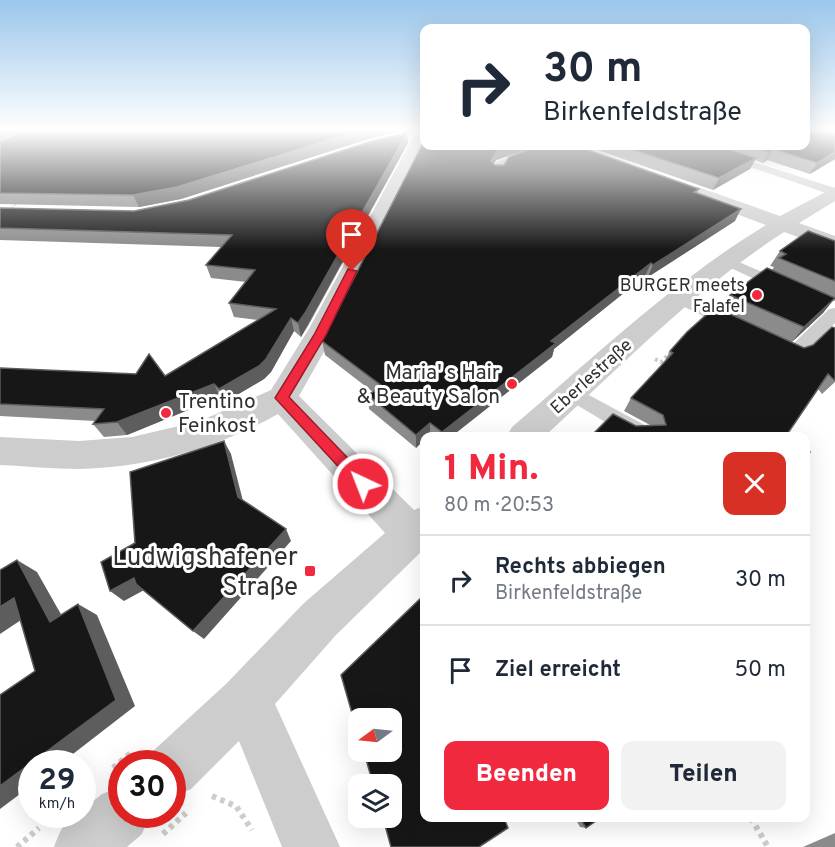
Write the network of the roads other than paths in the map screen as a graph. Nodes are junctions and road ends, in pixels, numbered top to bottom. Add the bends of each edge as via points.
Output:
1 (399, 171) edge
2 (769, 171) edge
3 (683, 188) edge
4 (835, 192) edge
5 (781, 224) junction
6 (835, 243) edge
7 (727, 261) junction
8 (792, 290) edge
9 (680, 298) junction
10 (831, 309) edge
11 (572, 393) junction
12 (282, 398) junction
13 (528, 432) edge
14 (639, 432) edge
15 (0, 451) edge
16 (418, 530) edge
17 (245, 701) junction
18 (186, 757) edge
19 (108, 818) edge
20 (65, 834) edge
21 (311, 847) edge

1 - 12 street via 324,327
2 - 4 lane
3 - 5 street
4 - 5 street, Eberlestraße
5 - 6 street
5 - 7 street, Eberlestraße
7 - 8 lane
7 - 9 street, Eberlestraße
9 - 10 lane via 794,353
9 - 11 street, Eberlestraße
11 - 13 street, Eberlestraße
11 - 14 lane
12 - 15 street via 214,430 131,451 79,455
12 - 16 street
16 - 17 street via 320,619
17 - 18 street
17 - 21 street via 263,733
19 - 20 street

